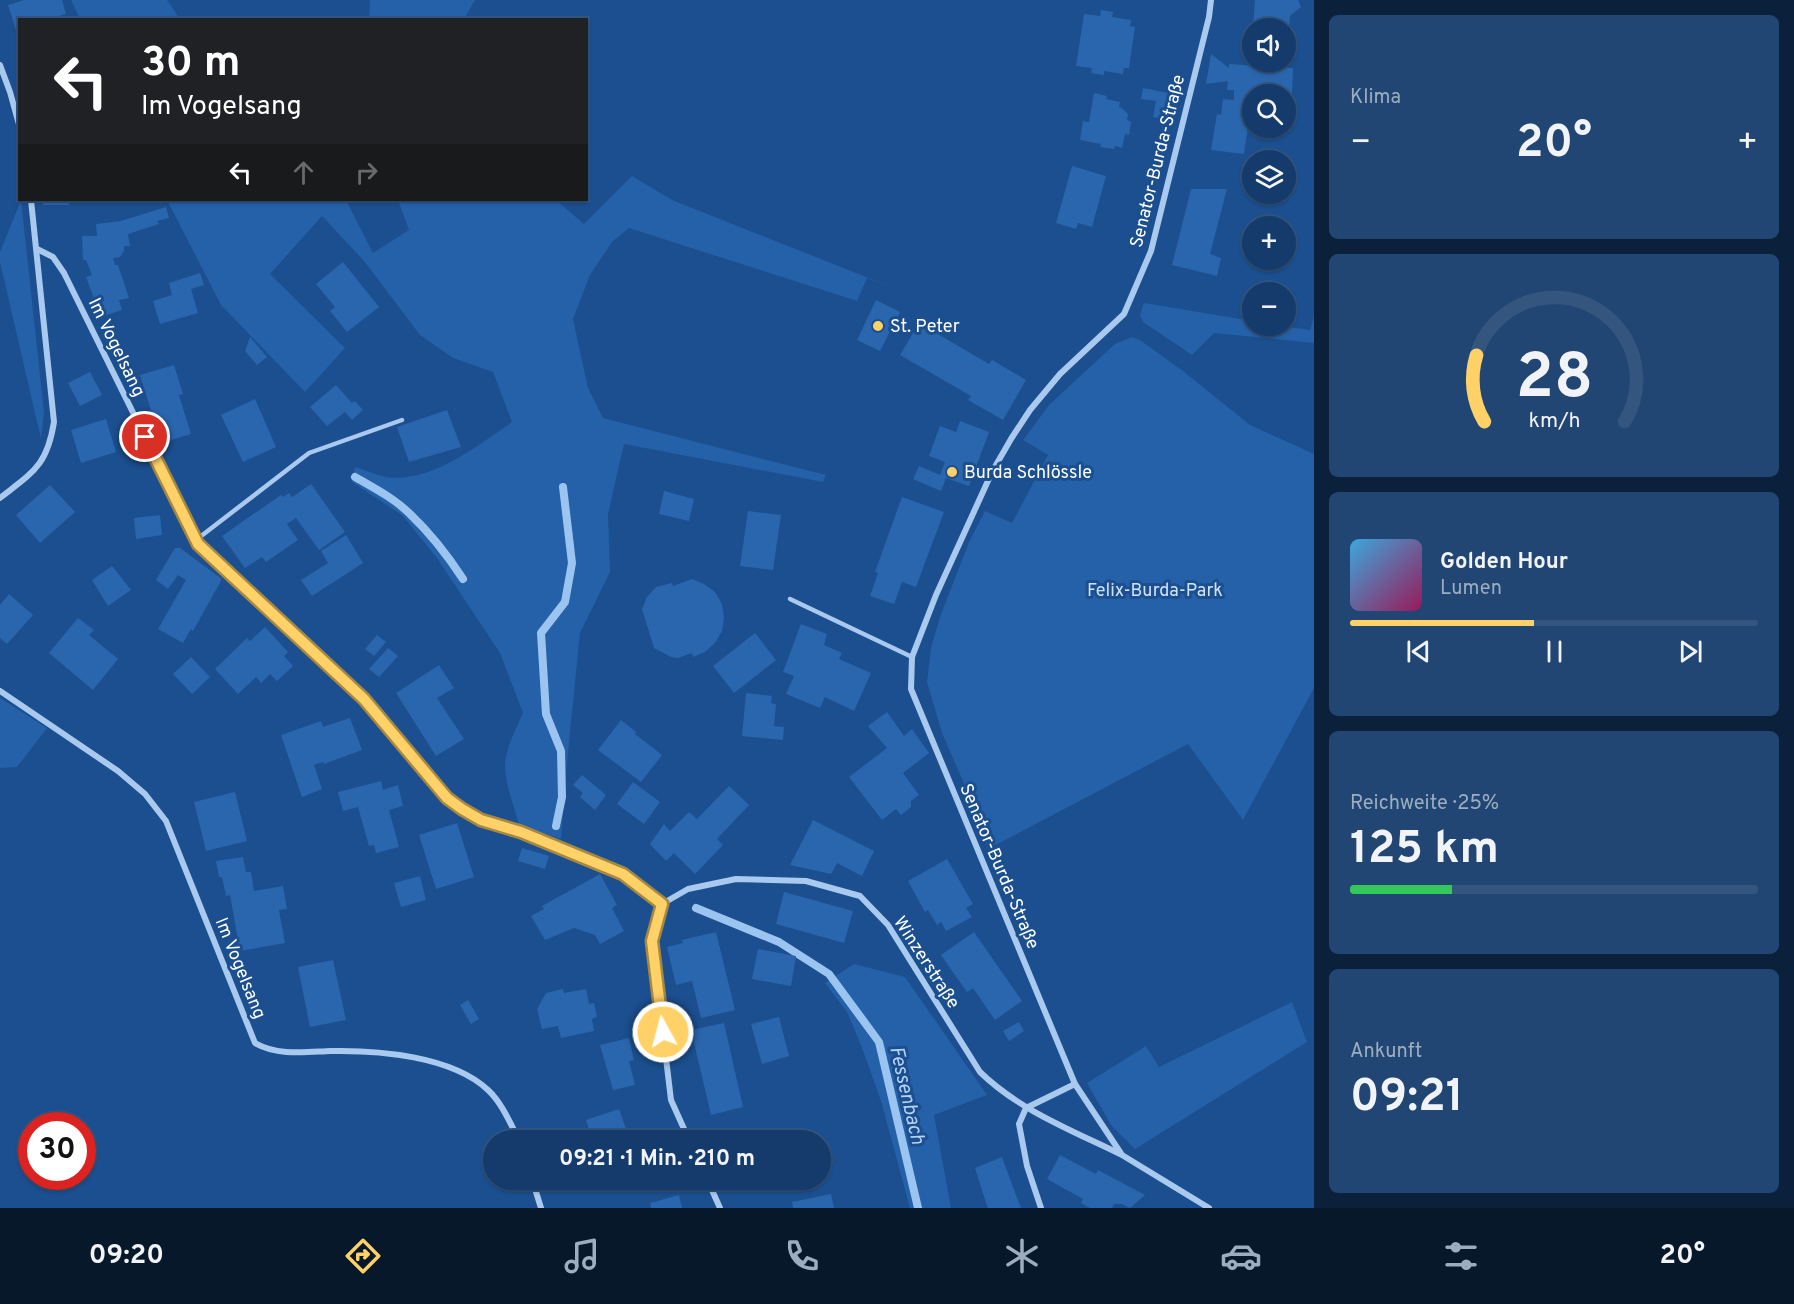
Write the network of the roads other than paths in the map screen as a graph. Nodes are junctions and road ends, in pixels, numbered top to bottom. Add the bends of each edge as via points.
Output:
1 (1211, 0) edge
2 (0, 65) edge
3 (18, 121) edge
4 (31, 201) edge
5 (37, 249) junction
6 (402, 420) dead end
7 (0, 498) edge
8 (196, 540) junction
9 (790, 598) dead end
10 (912, 657) junction
11 (0, 691) edge
12 (662, 904) junction
13 (1075, 1084) junction
14 (1026, 1108) junction
15 (514, 1130) edge
16 (684, 1130) edge
17 (1122, 1155) junction
18 (535, 1190) edge
19 (712, 1190) edge
20 (541, 1208) edge
21 (720, 1208) edge
22 (1041, 1208) edge
23 (1209, 1208) edge

1 - 10 street, Senator-Burda-Straße via 1151,251 1124,314 1060,374 1011,440 992,472
2 - 3 street
4 - 5 street
5 - 7 street via 54,422 50,444 36,470
5 - 8 street, Im Vogelsang via 53,257 64,273
6 - 8 lane via 309,453
8 - 12 street, Im Vogelsang via 364,699 447,798 481,820 521,832 623,874
9 - 10 lane
10 - 13 street, Senator-Burda-Straße via 911,689
11 - 15 street, Im Vogelsang via 118,771 145,794 166,821 255,1043 288,1053 358,1050 449,1066 489,1090
12 - 14 street, Winzerstraße via 688,889 736,879 806,881 860,896 888,925 980,1072 998,1090
12 - 16 street via 652,941 671,1100
13 - 14 street
13 - 17 street, Senator-Burda-Straße
14 - 17 street, Senator-Burda-Straße
14 - 22 street via 1019,1125
17 - 23 street, Senator-Burda-Straße
18 - 20 street
19 - 21 street

